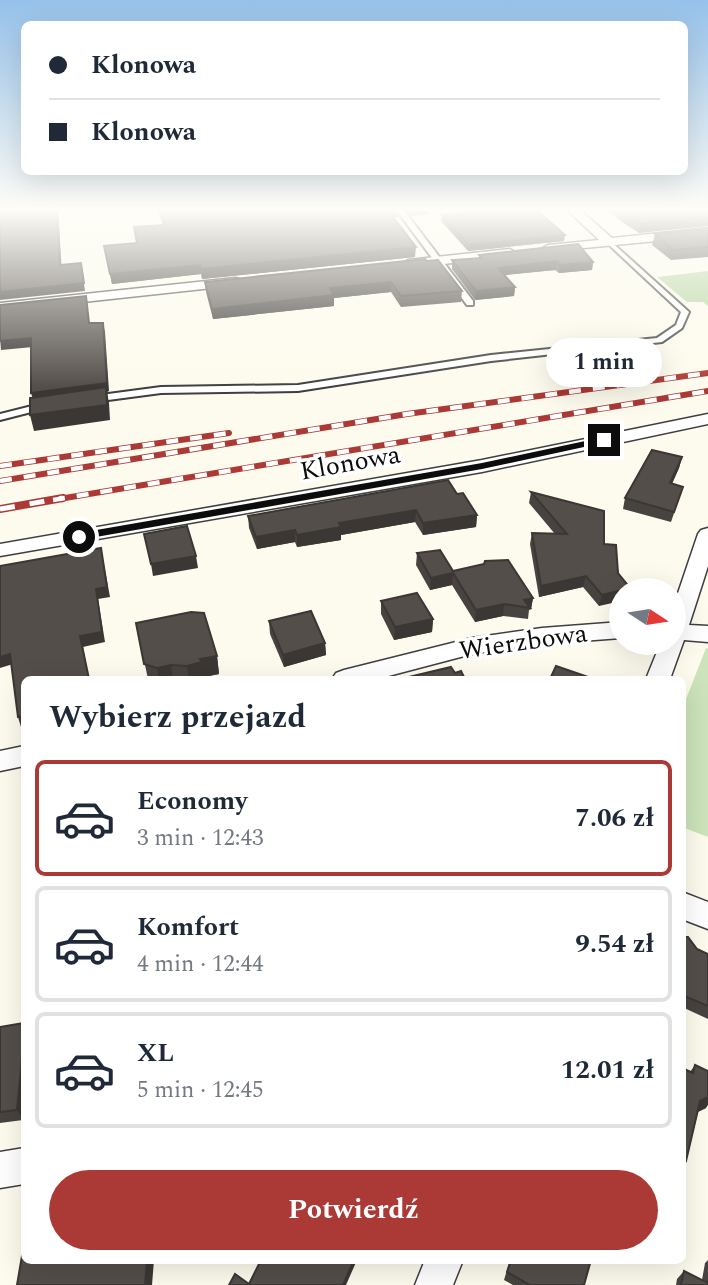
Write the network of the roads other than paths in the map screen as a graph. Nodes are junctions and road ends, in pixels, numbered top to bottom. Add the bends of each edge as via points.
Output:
1 (444, 268) edge
2 (637, 268) edge
3 (254, 280) edge
4 (470, 303) dead end
5 (0, 307) edge
6 (82, 401) edge
7 (55, 404) edge
8 (0, 417) edge
9 (708, 419) edge
10 (708, 534) edge
11 (0, 550) edge
12 (686, 600) edge
13 (609, 631) edge
14 (708, 634) edge
15 (686, 635) edge
16 (667, 655) edge
17 (356, 676) edge
18 (659, 676) edge
19 (21, 757) edge
20 (0, 761) edge
21 (686, 907) edge
22 (708, 916) edge
23 (21, 1166) edge
24 (0, 1170) edge
25 (442, 1264) edge
26 (434, 1285) edge

1 - 4 lane
2 - 6 lane via 685,312 679,326 659,340 491,358 298,388 161,390
3 - 5 street
7 - 8 lane
9 - 11 street, Klonowa via 482,466
10 - 12 street
13 - 17 street, Wierzbowa via 472,646
14 - 15 street
16 - 18 street
19 - 20 street
21 - 22 street
23 - 24 street
25 - 26 street

